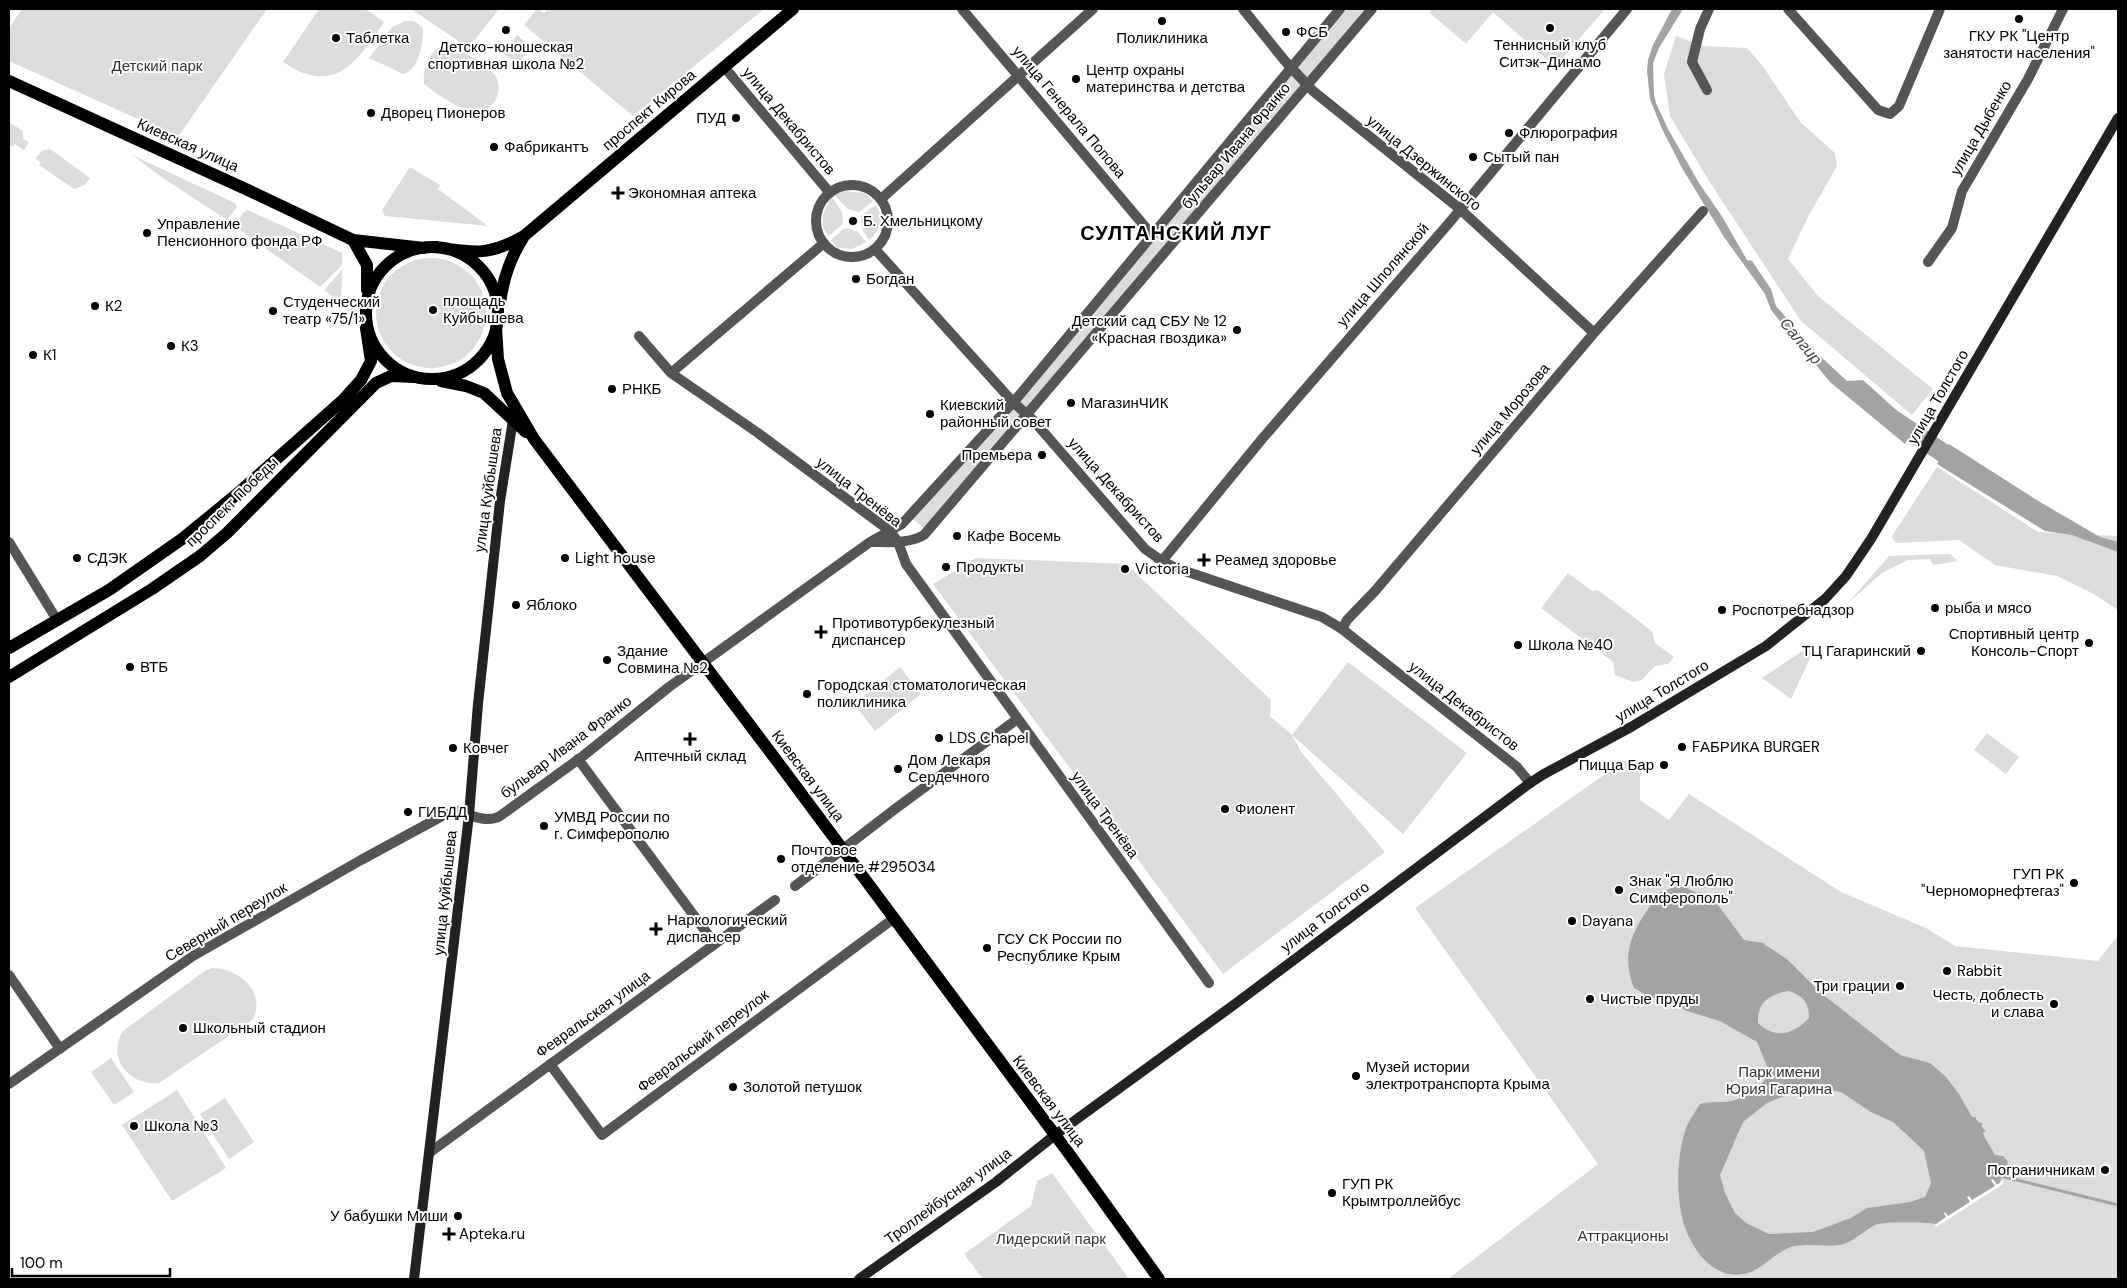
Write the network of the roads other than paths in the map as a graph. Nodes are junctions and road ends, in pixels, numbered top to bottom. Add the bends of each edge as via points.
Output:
1 (793, 9) edge
2 (962, 9) edge
3 (1093, 9) edge
4 (1243, 9) edge
5 (1340, 9) edge
6 (1372, 9) edge
7 (1627, 9) edge
8 (1709, 9) edge
9 (1788, 9) edge
10 (1940, 9) edge
11 (2063, 9) edge
12 (1290, 66) junction
13 (724, 68) junction
14 (1019, 76) junction
15 (9, 81) edge
16 (1307, 85) junction
17 (1707, 90) dead end
18 (2118, 118) edge
19 (830, 193) junction
20 (881, 199) junction
21 (1460, 210) junction
22 (1703, 211) dead end
23 (1152, 235) junction
24 (524, 236) junction
25 (353, 240) junction
26 (824, 243) junction
27 (430, 247) junction
28 (875, 249) junction
29 (1928, 262) dead end
30 (367, 295) junction
31 (497, 324) junction
32 (366, 328) junction
33 (1594, 333) junction
34 (639, 336) dead end
35 (671, 373) junction
36 (414, 377) junction
37 (431, 379) junction
38 (1013, 402) junction
39 (1027, 414) junction
40 (513, 420) junction
41 (534, 439) junction
42 (890, 531) junction
43 (9, 542) edge
44 (870, 542) junction
45 (898, 542) junction
46 (1162, 561) junction
47 (57, 620) junction
48 (1342, 629) junction
49 (9, 648) edge
50 (703, 662) junction
51 (9, 677) edge
52 (1016, 720) junction
53 (578, 759) junction
54 (1530, 783) junction
55 (469, 815) junction
56 (843, 850) junction
57 (796, 886) dead end
58 (775, 900) dead end
59 (893, 918) junction
60 (715, 944) junction
61 (9, 975) edge
62 (1209, 983) dead end
63 (60, 1049) junction
64 (550, 1064) junction
65 (9, 1084) edge
66 (1055, 1135) junction
67 (428, 1153) junction
68 (414, 1279) edge
69 (859, 1279) edge
70 (1159, 1279) edge

1 - 13 main road, проспект Кирова
2 - 14 street, улица Генерала Попова
3 - 14 street
4 - 12 street, улица Дзержинского
5 - 12 street, бульвар Ивана Франко
6 - 16 street, бульвар Ивана Франко
7 - 21 street, улица Шполянской
8 - 17 street via 1700,28 1692,62
9 - 10 street via 1878,110 1890,114 1900,106
11 - 29 street, улица Дыбенко via 2028,79 1962,191 1952,228
12 - 16 street, улица Дзержинского
12 - 23 street, бульвар Ивана Франко
13 - 19 street, улица Декабристов
13 - 24 main road, проспект Кирова
14 - 20 street
14 - 23 street, улица Генерала Попова
15 - 25 main road, Киевская улица
16 - 21 street, улица Дзержинского
16 - 39 street, бульвар Ивана Франко
18 - 54 main road, улица Толстого via 1910,475 1846,576 1825,599 1766,646 1632,727
19 - 20 street via 843,186 856,185
19 - 26 street via 821,203 816,217
20 - 28 street via 887,211 888,225 884,238
21 - 33 street, улица Дзержинского
21 - 46 street, улица Шполянской via 1262,439
22 - 33 street, улица Морозова
23 - 38 street, бульвар Ивана Франко
24 - 27 main road via 504,247 478,253
24 - 31 main road via 503,282
25 - 27 main road, Киевская улица
25 - 30 main road via 367,264
26 - 28 street via 848,257 862,256
26 - 35 street
27 - 30 main road via 395,258 384,268
27 - 31 main road via 463,255 486,275 497,303
28 - 38 street, улица Декабристов
30 - 32 main road
31 - 37 main road via 487,350 466,371
31 - 41 main road, Киевская улица via 498,359 507,393
32 - 36 main road via 380,356
32 - 47 main road, проспект Победы via 371,361 361,380 343,400 182,539 109,590
33 - 48 street, улица Морозова
34 - 35 street, улица Тренёва
35 - 42 street, улица Тренёва via 758,432
36 - 37 main road
36 - 51 main road, проспект Победы via 391,376 376,383 227,533 200,556 152,590
37 - 40 main road, Киевская улица via 484,393
38 - 39 street, улица Декабристов
38 - 42 street, бульвар Ивана Франко via 902,524
39 - 45 street, бульвар Ивана Франко via 924,535
39 - 46 street, улица Декабристов via 1144,549
40 - 41 main road, Киевская улица
40 - 55 main road, улица Куйбышева via 501,486
41 - 50 main road, Киевская улица
42 - 44 street, бульвар Ивана Франко
42 - 45 street, улица Тренёва
43 - 47 street
44 - 45 street, бульвар Ивана Франко
44 - 50 street, бульвар Ивана Франко
45 - 52 street, улица Тренёва via 906,564
46 - 48 street, улица Декабристов via 1322,617
47 - 49 main road, проспект Победы
48 - 54 street, улица Декабристов via 1517,766
50 - 53 street, бульвар Ивана Франко
50 - 56 main road, Киевская улица
52 - 56 street
52 - 62 street, улица Тренёва
53 - 55 street, бульвар Ивана Франко via 495,819
53 - 60 street
54 - 66 main road, улица Толстого
55 - 63 street, Северный переулок via 462,810 444,815 357,862 193,956
55 - 67 main road, улица Куйбышева
56 - 57 street
56 - 59 main road, Киевская улица
58 - 60 street, Февральская улица
59 - 64 street, Февральский переулок via 602,1135
59 - 66 main road, Киевская улица
60 - 64 street, Февральская улица
61 - 63 street
63 - 65 street, Северный переулок
64 - 67 street, Февральская улица
66 - 69 main road, Троллейбусная улица via 996,1182
66 - 70 main road, Киевская улица
67 - 68 main road, улица Куйбышева

